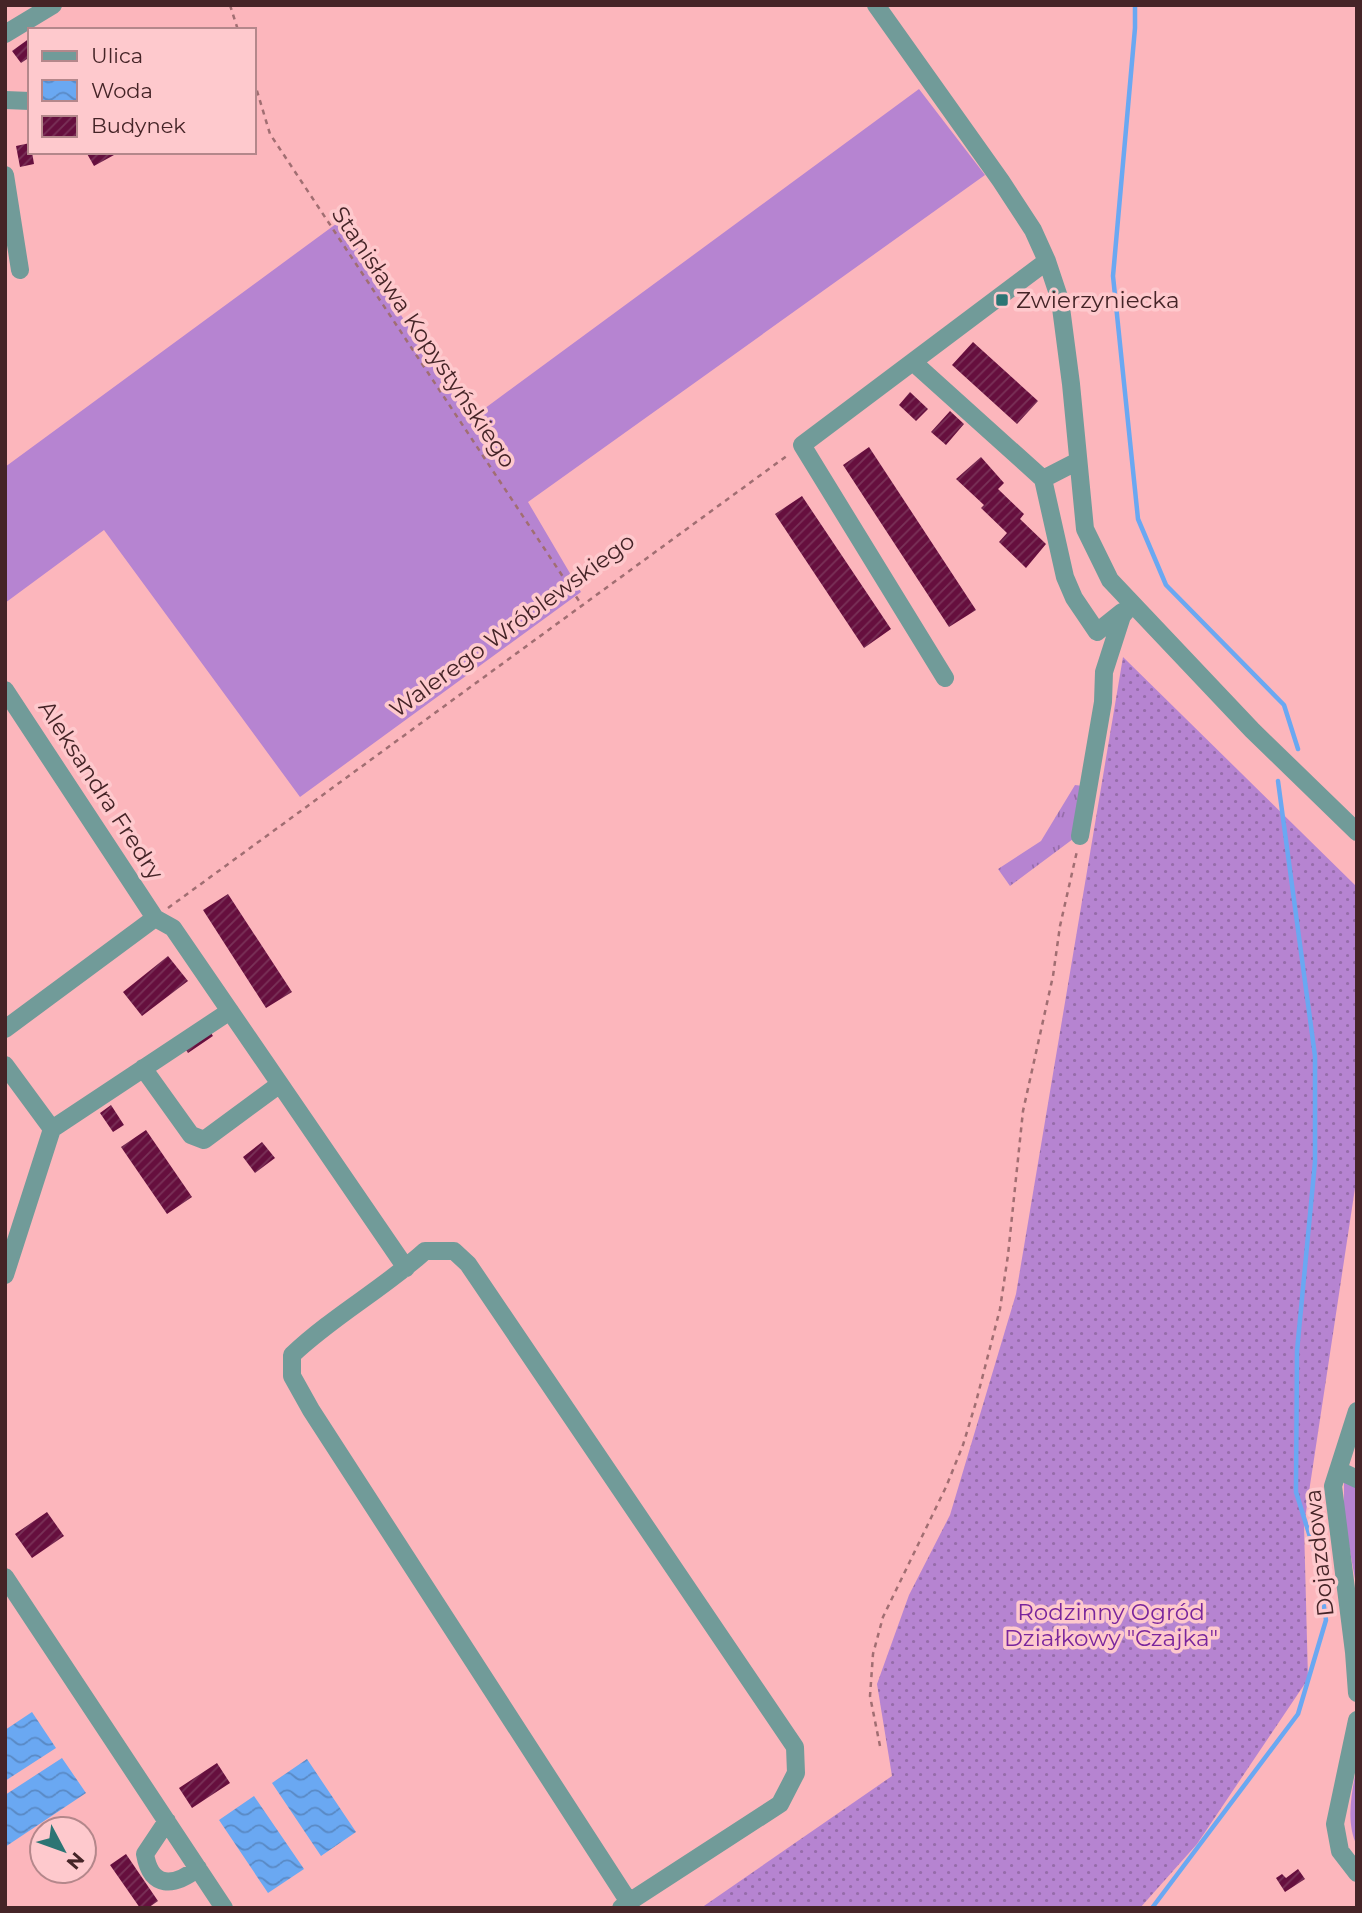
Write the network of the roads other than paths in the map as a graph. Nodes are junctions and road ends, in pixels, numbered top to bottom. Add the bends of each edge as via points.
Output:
1 (53, 5) edge
2 (876, 5) edge
3 (5, 34) edge
4 (5, 100) edge
5 (28, 101) edge
6 (5, 174) edge
7 (1047, 261) junction
8 (20, 270) dead end
9 (913, 362) junction
10 (1078, 461) junction
11 (1043, 479) junction
12 (1132, 604) junction
13 (945, 678) dead end
14 (5, 690) edge
15 (1357, 832) edge
16 (1080, 836) road end
17 (155, 918) junction
18 (230, 1011) junction
19 (5, 1029) edge
20 (5, 1065) edge
21 (143, 1068) junction
22 (280, 1084) junction
23 (52, 1129) junction
24 (406, 1268) junction
25 (5, 1275) edge
26 (1357, 1411) edge
27 (1338, 1470) junction
28 (1357, 1479) edge
29 (5, 1577) edge
30 (1357, 1693) edge
31 (1357, 1720) edge
32 (167, 1821) junction
33 (198, 1868) junction
34 (1357, 1873) edge
35 (625, 1905) edge
36 (224, 1908) edge

1 - 3 street
2 - 7 street via 1007,191
4 - 5 street
6 - 8 street
7 - 9 street
7 - 10 street via 1060,300
9 - 11 street
9 - 13 street via 802,445
10 - 11 street
10 - 12 street via 1085,529 1110,580
11 - 12 street via 1065,577 1073,598 1097,632
12 - 15 street
12 - 16 street via 1122,616 1104,672
14 - 17 street, Aleksandra Fredry
17 - 18 street, Aleksandra Fredry via 173,928
17 - 19 street
18 - 21 street
18 - 22 street, Aleksandra Fredry
20 - 23 street
21 - 22 street via 191,1135 204,1140
21 - 23 street
22 - 24 street, Aleksandra Fredry
23 - 25 street
24 - 35 street via 315,1333 292,1355 292,1376
24 - 35 street via 425,1251 454,1251 468,1264 795,1747 796,1773 780,1804
26 - 27 street, Dojazdowa
27 - 28 street
27 - 30 street, Dojazdowa via 1333,1486
29 - 32 street
31 - 34 street via 1335,1825 1340,1851
32 - 33 street
32 - 33 street via 145,1854 147,1869 165,1882 188,1877
33 - 36 street

